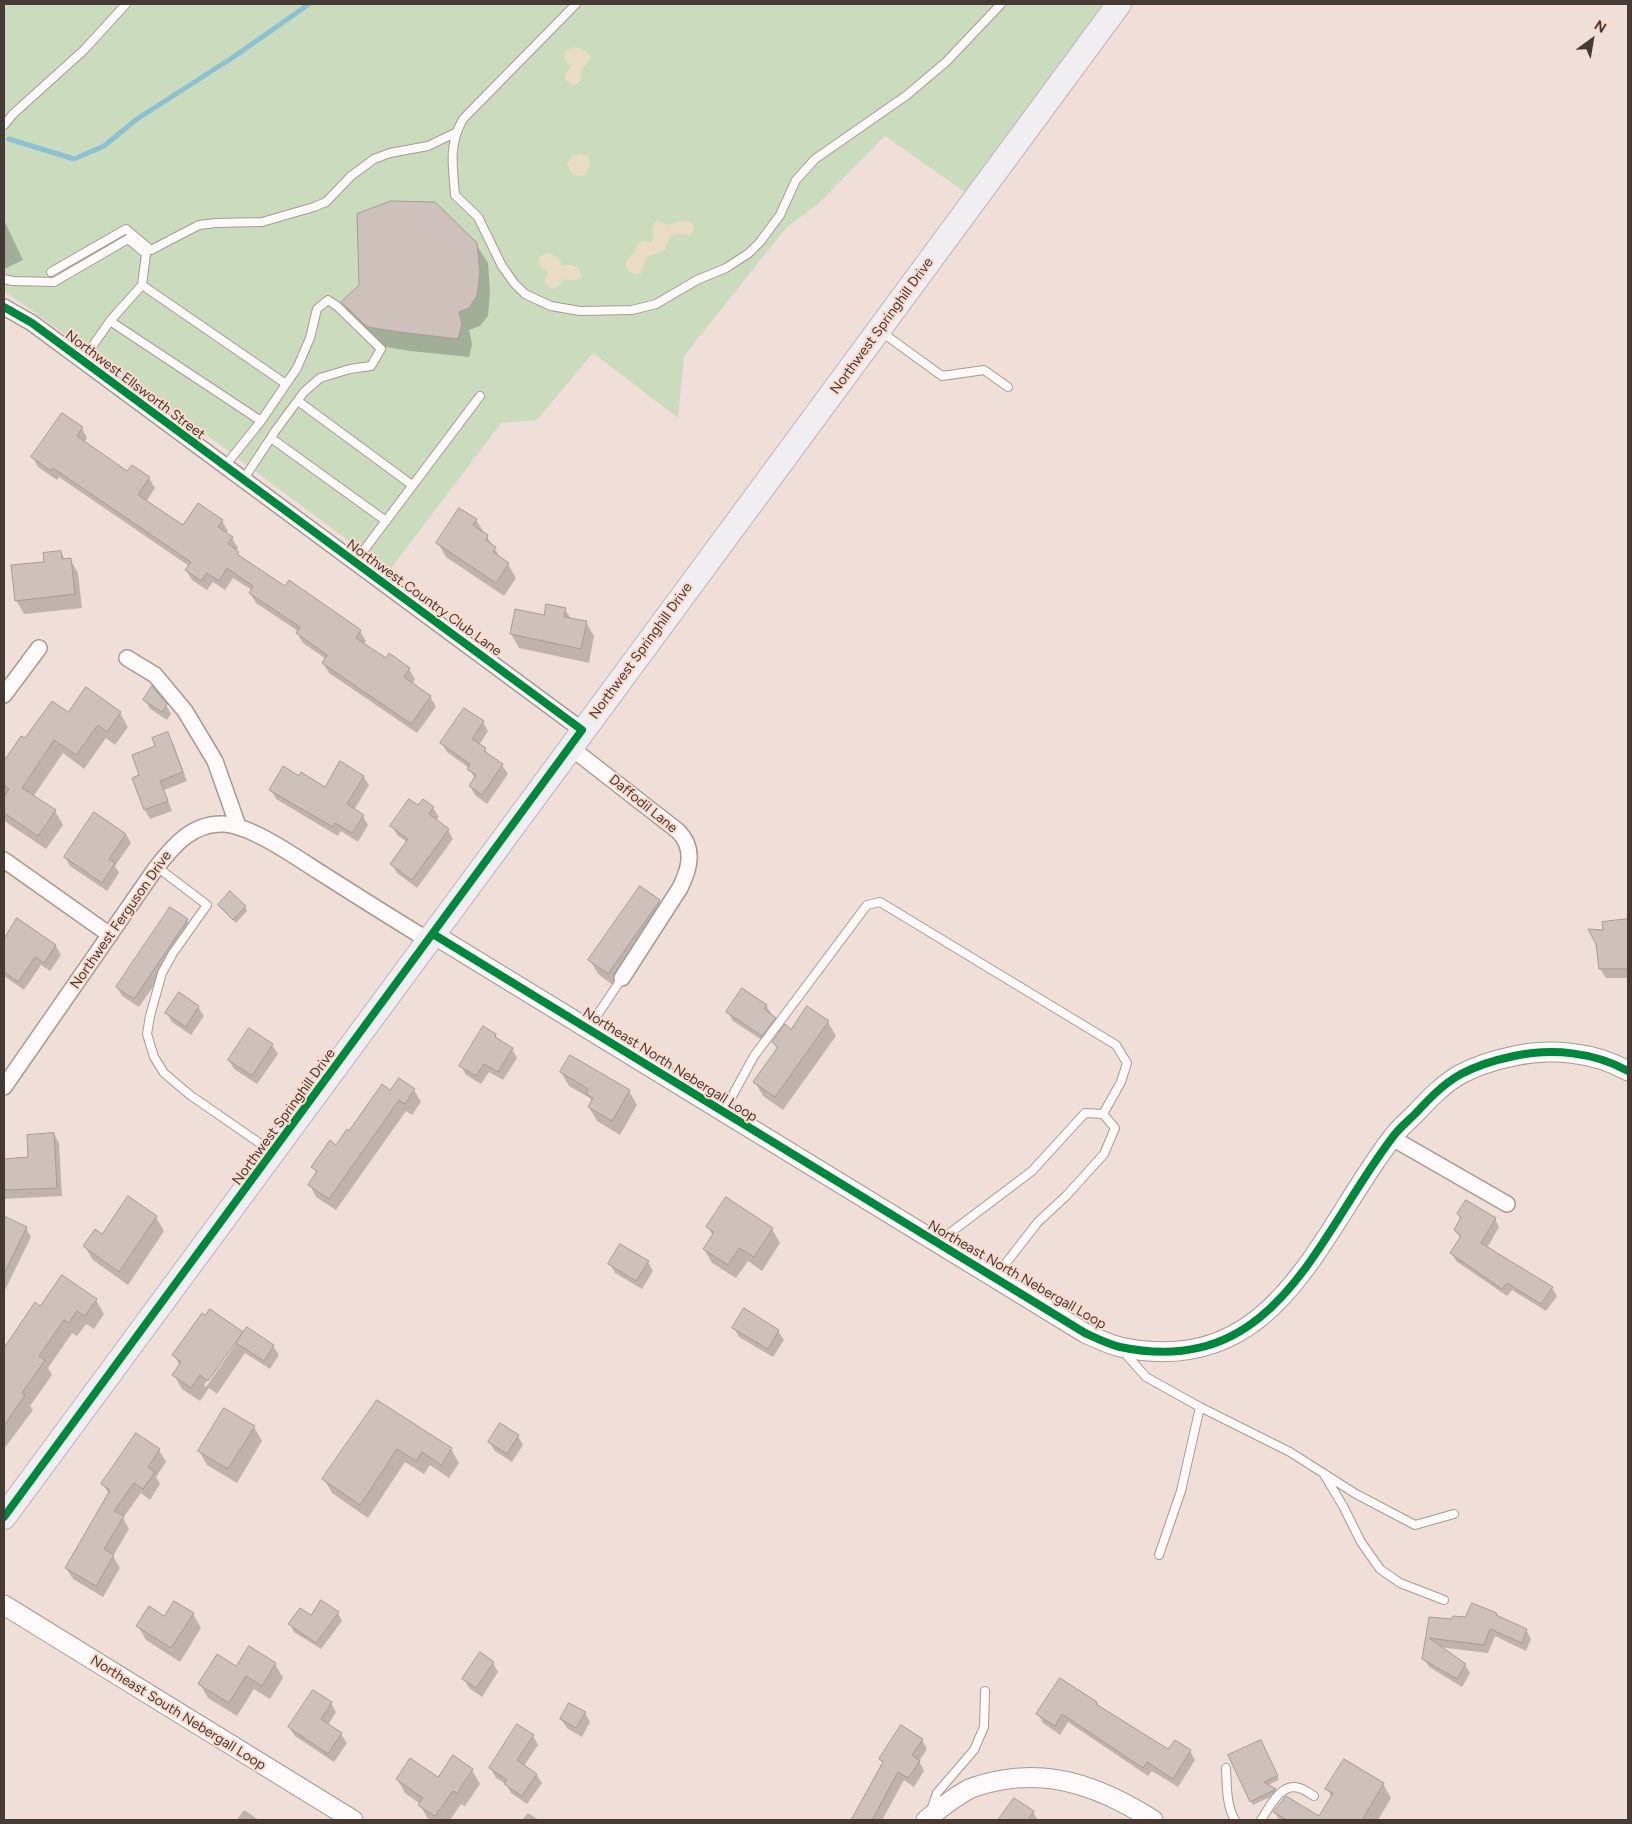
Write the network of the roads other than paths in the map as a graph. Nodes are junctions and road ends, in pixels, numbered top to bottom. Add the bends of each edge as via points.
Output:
1 (126, 4) edge
2 (576, 4) edge
3 (1001, 4) edge
4 (1119, 4) edge
5 (4, 125) edge
6 (455, 132) junction
7 (51, 272) dead end
8 (4, 279) edge
9 (142, 284) junction
10 (4, 307) edge
11 (110, 321) junction
12 (878, 330) junction
13 (82, 361) junction
14 (286, 384) junction
15 (1008, 387) dead end
16 (480, 396) dead end
17 (298, 401) junction
18 (260, 422) junction
19 (271, 438) junction
20 (224, 466) junction
21 (247, 483) junction
22 (412, 485) junction
23 (386, 521) junction
24 (355, 562) junction
25 (39, 648) dead end
26 (127, 658) dead end
27 (4, 694) edge
28 (576, 738) junction
29 (238, 826) junction
30 (4, 860) edge
31 (157, 867) junction
32 (110, 935) junction
33 (430, 937) junction
34 (622, 978) joint
35 (588, 1029) junction
36 (1628, 1071) edge
37 (4, 1087) edge
38 (723, 1112) junction
39 (1103, 1114) junction
40 (1392, 1138) junction
41 (273, 1152) junction
42 (1508, 1204) dead end
43 (936, 1243) junction
44 (994, 1278) junction
45 (1119, 1347) junction
46 (1200, 1407) junction
47 (1324, 1474) junction
48 (1454, 1514) dead end
49 (4, 1517) edge
50 (1159, 1555) dead end
51 (1444, 1600) dead end
52 (4, 1605) edge
53 (985, 1691) dead end
54 (1226, 1768) dead end
55 (1314, 1796) dead end
56 (353, 1820) edge
57 (926, 1820) edge
58 (1152, 1820) edge
59 (1235, 1820) edge
60 (1261, 1820) edge

1 - 5 lane via 84,50
2 - 6 lane via 463,119
3 - 6 lane via 928,78 815,160 796,180 780,216 748,254 646,308 570,310 542,303 519,289 502,266 478,217 455,195 452,151
4 - 12 main road, Northwest Springhill Drive
6 - 7 lane via 428,146 374,159 351,176 326,202 305,210 262,222 199,226 151,250 126,229
8 - 9 lane via 54,282 128,239 146,254
9 - 11 lane
9 - 14 lane
10 - 13 street, Northwest Ellsworth Street via 32,323
11 - 13 lane
11 - 18 lane
12 - 15 lane via 942,376 984,370
12 - 28 main road, Northwest Springhill Drive
13 - 20 street, Northwest Ellsworth Street
14 - 17 lane via 310,338 317,309 328,300 381,349 371,366 320,378
14 - 18 lane
16 - 22 lane
17 - 19 lane
17 - 22 lane
18 - 20 lane
19 - 21 lane
19 - 23 lane
20 - 21 street, Northwest Ellsworth Street
21 - 24 street, Northwest Country Club Lane
22 - 23 lane
23 - 24 lane
24 - 28 street, Northwest Country Club Lane
25 - 27 street
26 - 29 street via 155,675 185,711 215,761
28 - 33 main road, Northwest Springhill Drive
28 - 34 street, Daffodil Lane via 678,830 690,853 688,874
29 - 31 street, Northwest Ferguson Drive via 223,824 187,834
29 - 33 street, Northwest Ferguson Drive via 278,846
30 - 32 street
31 - 32 street, Northwest Ferguson Drive
31 - 41 lane via 207,905 162,973 147,1034 154,1057 164,1073 190,1095
32 - 37 street, Northwest Ferguson Drive
33 - 35 street, Northeast North Nebergall Loop
33 - 41 main road, Northwest Springhill Drive
34 - 35 lane
35 - 38 street, Northeast North Nebergall Loop
36 - 40 street, Northeast North Nebergall Loop via 1587,1055 1571,1053 1524,1054 1487,1062 1442,1087
38 - 39 lane via 754,1056 867,905 880,902 1116,1045 1127,1062 1121,1082
38 - 43 street, Northeast North Nebergall Loop
39 - 43 lane via 1085,1113 1032,1171
39 - 44 lane via 1115,1128 1104,1154 1038,1222
40 - 42 street
40 - 45 street, Northeast North Nebergall Loop via 1302,1274 1276,1304 1252,1324 1205,1346 1183,1350 1161,1352
41 - 49 main road, Northwest Springhill Drive
43 - 44 street, Northeast North Nebergall Loop
44 - 45 street, Northeast North Nebergall Loop via 1085,1333
45 - 46 lane via 1146,1377
46 - 47 lane via 1290,1452
46 - 50 lane via 1181,1491
47 - 48 lane via 1415,1525
47 - 51 lane via 1361,1542 1380,1569 1400,1583
52 - 56 street, Northeast South Nebergall Loop
53 - 57 lane via 984,1727 974,1750 937,1793
54 - 59 lane via 1228,1800
55 - 60 lane via 1298,1787 1289,1788 1277,1796
57 - 58 street via 947,1802 970,1789 1000,1780 1038,1777 1086,1786 1109,1795

